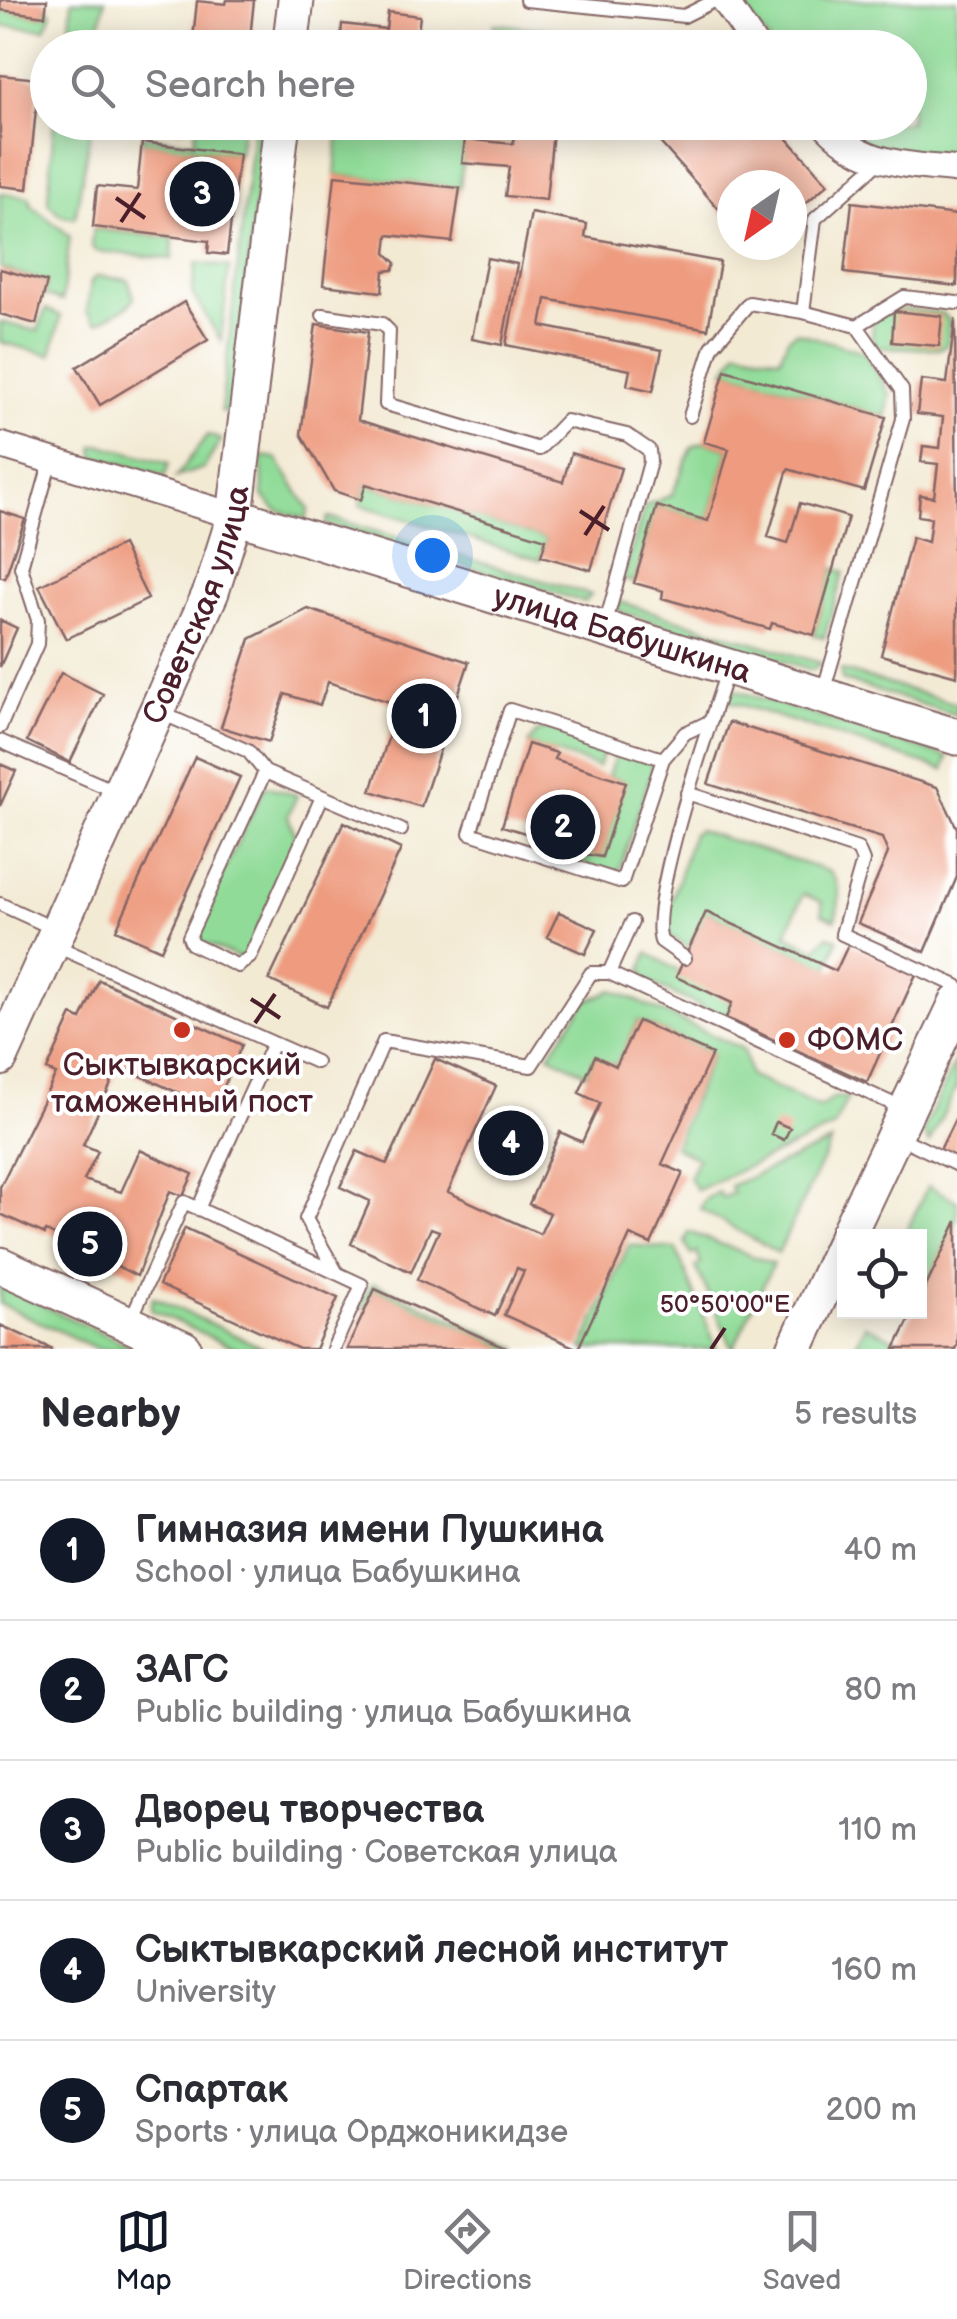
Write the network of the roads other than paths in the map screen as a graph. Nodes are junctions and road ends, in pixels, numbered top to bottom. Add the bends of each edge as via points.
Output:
1 (296, 0) edge
2 (526, 0) edge
3 (716, 0) edge
4 (724, 0) edge
5 (608, 4) edge
6 (292, 30) edge
7 (745, 30) edge
8 (280, 140) edge
9 (839, 140) edge
10 (880, 161) junction
11 (957, 170) edge
12 (957, 303) edge
13 (804, 312) junction
14 (323, 315) dead end
15 (858, 326) junction
16 (690, 416) dead end
17 (0, 444) edge
18 (51, 460) junction
19 (235, 516) junction
20 (604, 628) junction
21 (729, 666) junction
22 (822, 695) junction
23 (157, 710) junction
24 (711, 721) junction
25 (0, 727) edge
26 (957, 736) edge
27 (0, 740) edge
28 (664, 759) junction
29 (264, 772) junction
30 (119, 793) junction
31 (688, 793) junction
32 (322, 797) junction
33 (401, 830) dead end
34 (0, 904) edge
35 (632, 922) dead end
36 (54, 937) junction
37 (685, 958) dead end
38 (609, 973) junction
39 (957, 986) edge
40 (957, 1003) edge
41 (273, 1043) junction
42 (0, 1058) edge
43 (316, 1062) dead end
44 (901, 1123) junction
45 (957, 1165) edge
46 (198, 1209) junction
47 (851, 1229) edge
48 (837, 1259) edge
49 (0, 1265) edge
50 (337, 1273) junction
51 (129, 1324) junction
52 (184, 1349) edge
53 (333, 1349) edge
54 (795, 1349) edge

1 - 6 main road
2 - 5 lane
3 - 5 lane via 684,16
4 - 7 street
8 - 19 main road, Советская улица
9 - 10 street
10 - 11 street
10 - 13 lane via 815,219
12 - 15 lane via 904,297
13 - 15 lane
13 - 16 lane via 749,303 712,346
14 - 20 lane via 390,331 386,404 540,449 566,421 626,435 649,450
15 - 22 lane via 902,390 903,419
17 - 18 street, улица Бабушкина
18 - 19 street, улица Бабушкина
18 - 25 lane via 20,568 38,620 37,644
19 - 20 main road, улица Бабушкина
19 - 23 main road, Советская улица via 211,592
20 - 21 main road, улица Бабушкина
21 - 22 main road, улица Бабушкина
21 - 24 lane
22 - 26 main road, улица Бабушкина
23 - 29 lane via 248,751
23 - 30 main road, Советская улица
24 - 28 lane via 684,733
24 - 31 lane
27 - 30 lane
28 - 28 lane via 622,882 470,832 510,710
29 - 32 lane
29 - 32 lane via 189,936 192,944 238,966 250,958
30 - 36 main road, Советская улица
31 - 37 lane via 658,932 669,950
31 - 39 lane via 858,849 862,862 842,934
32 - 33 lane
34 - 36 lane
35 - 38 lane
36 - 41 lane
36 - 42 main road, Советская улица
38 - 44 lane
38 - 50 lane via 591,972 531,1066 384,1041 306,1220
40 - 44 main road
41 - 43 lane
41 - 46 lane
44 - 45 lane
44 - 47 main road
46 - 50 lane
46 - 51 lane via 184,1202
48 - 54 main road
49 - 51 main road
50 - 53 lane via 362,1285
51 - 52 main road

